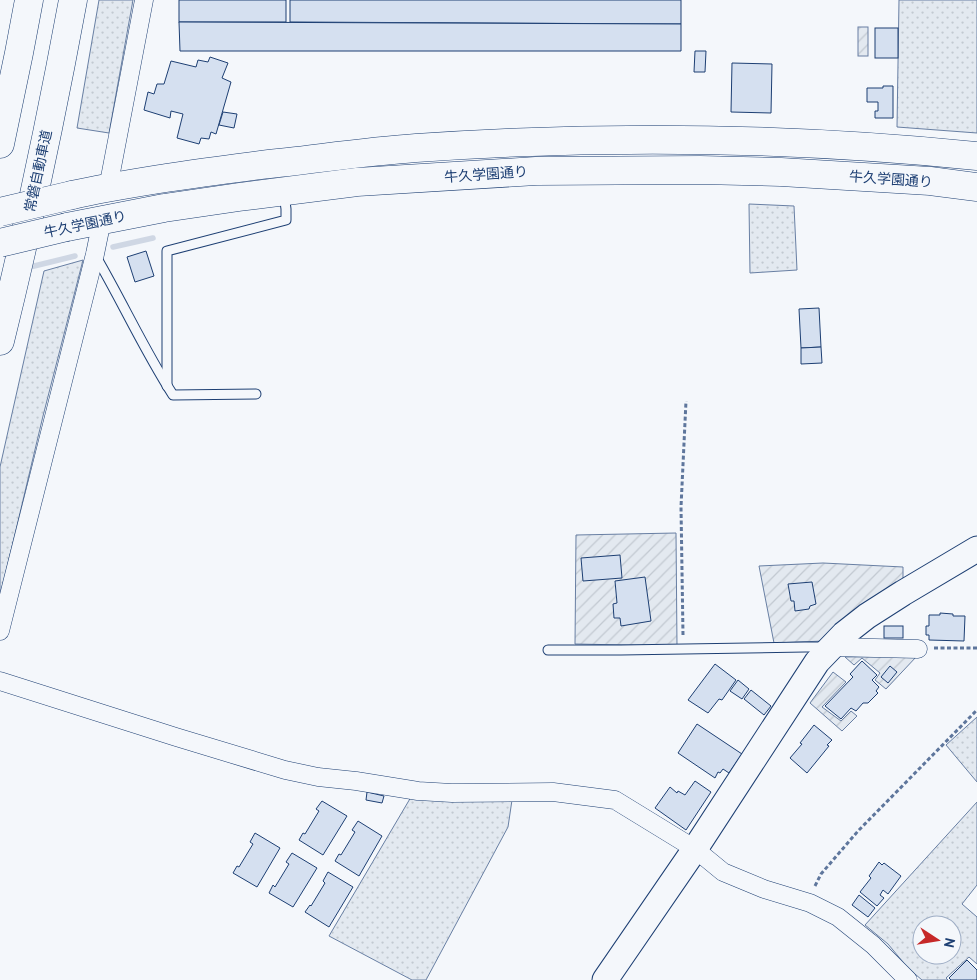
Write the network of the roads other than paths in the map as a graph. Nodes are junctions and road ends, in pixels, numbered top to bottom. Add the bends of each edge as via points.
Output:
1 (29, 0) edge
2 (73, 0) edge
3 (144, 0) edge
4 (0, 144) edge
5 (977, 156) edge
6 (977, 187) edge
7 (108, 188) junction
8 (283, 191) junction
9 (0, 212) edge
10 (102, 220) junction
11 (0, 243) edge
12 (95, 254) junction
13 (0, 341) edge
14 (167, 386) junction
15 (256, 394) dead end
16 (977, 549) edge
17 (0, 631) edge
18 (831, 647) junction
19 (918, 649) road end
20 (548, 650) dead end
21 (0, 681) edge
22 (695, 848) junction
23 (605, 980) edge
24 (908, 980) edge

1 - 4 highway
2 - 13 highway, 常磐自動車道
3 - 7 street
5 - 7 highway, 牛久学園通り via 770,142 538,142 353,154
6 - 8 highway, 牛久学園通り via 858,176 700,170 536,171 357,182
7 - 9 highway, 牛久学園通り, bridge
7 - 10 street
8 - 10 highway, 牛久学園通り
8 - 14 lane via 286,220 167,251
10 - 11 highway, 牛久学園通り, bridge
10 - 12 street
12 - 14 lane
12 - 17 street
14 - 15 lane via 173,395
16 - 18 street via 867,616
18 - 19 street
18 - 20 lane
18 - 22 street via 817,662
21 - 22 street via 203,746 318,777 418,791 553,792 615,800
22 - 23 street
22 - 24 street via 723,872 838,917 873,945

